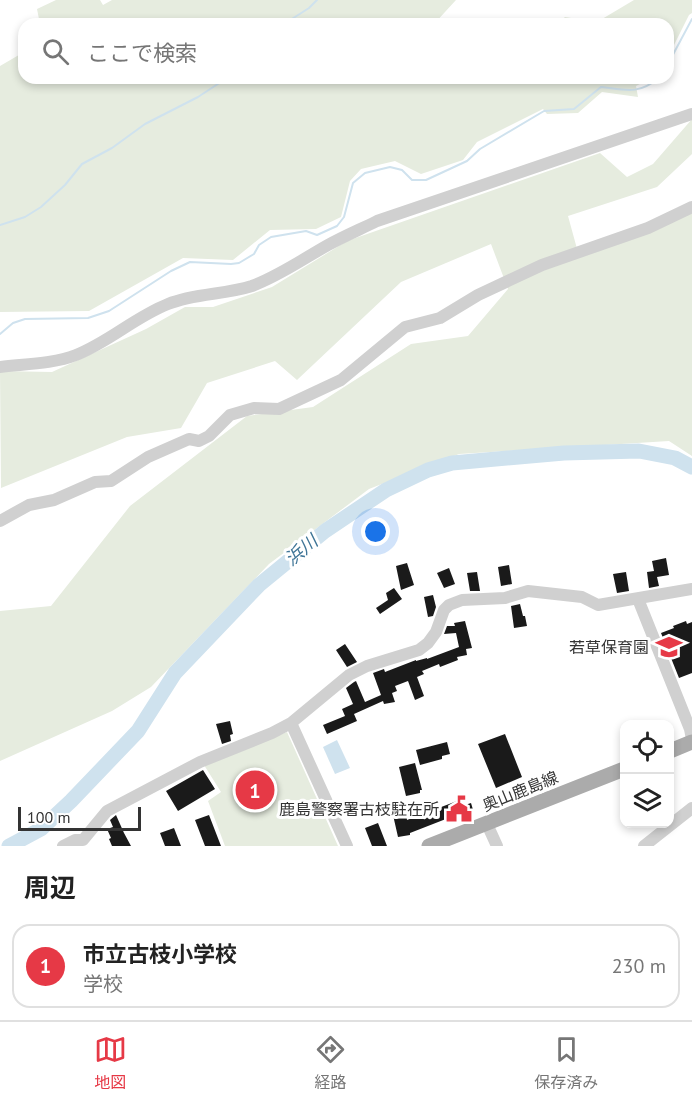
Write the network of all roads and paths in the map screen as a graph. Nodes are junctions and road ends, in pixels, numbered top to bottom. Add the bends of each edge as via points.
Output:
1 (692, 114) edge
2 (692, 207) edge
3 (0, 367) edge
4 (0, 521) edge
5 (692, 589) edge
6 (638, 599) junction
7 (291, 723) junction
8 (692, 742) edge
9 (674, 749) edge
10 (692, 753) edge
11 (620, 771) edge
12 (692, 808) edge
13 (487, 824) junction
14 (79, 843) edge
15 (63, 846) edge
16 (347, 846) edge
17 (429, 846) edge
18 (496, 846) edge
19 (644, 846) edge

1 - 3 street via 377,221 253,285 168,304 74,356
2 - 4 street via 648,228 542,265 440,318 405,327 341,380 279,409 254,408 230,415 199,441 189,439 111,481 29,505
5 - 6 street
6 - 7 street via 598,605 582,597 528,591 448,605 436,632 419,650 349,675
6 - 8 street
7 - 14 street via 200,762 106,811
7 - 16 street
8 - 9 main road
8 - 10 street
11 - 13 main road, 奥山鹿島線
12 - 19 street
13 - 17 main road, 奥山鹿島線
13 - 18 street
14 - 15 street

